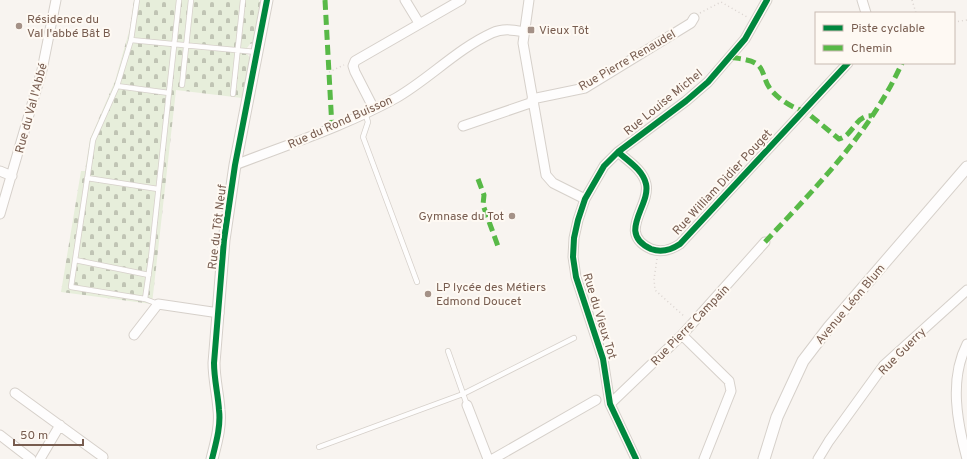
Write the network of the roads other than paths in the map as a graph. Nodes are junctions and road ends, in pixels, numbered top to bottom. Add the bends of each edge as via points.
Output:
1 (56, 0) edge
2 (137, 0) edge
3 (179, 0) edge
4 (191, 0) edge
5 (243, 0) edge
6 (267, 0) edge
7 (406, 0) edge
8 (461, 0) edge
9 (529, 0) edge
10 (767, 0) edge
11 (862, 0) edge
12 (866, 12) edge
13 (694, 18) road end
14 (419, 23) junction
15 (525, 32) junction
16 (131, 40) junction
17 (174, 45) junction
18 (186, 46) junction
19 (238, 50) junction
20 (258, 52) junction
21 (847, 64) edge
22 (182, 85) dead end
23 (116, 86) junction
24 (169, 93) junction
25 (233, 94) dead end
26 (533, 100) junction
27 (370, 111) junction
28 (463, 126) dead end
29 (618, 152) junction
30 (235, 165) junction
31 (967, 167) edge
32 (0, 171) edge
33 (12, 176) junction
34 (87, 178) junction
35 (158, 189) junction
36 (585, 199) junction
37 (0, 214) edge
38 (765, 242) dead end
39 (75, 260) junction
40 (148, 275) junction
41 (417, 282) dead end
42 (967, 290) edge
43 (145, 299) junction
44 (158, 304) junction
45 (219, 313) junction
46 (134, 335) dead end
47 (682, 335) junction
48 (574, 338) dead end
49 (967, 344) edge
50 (448, 352) dead end
51 (15, 393) dead end
52 (463, 394) junction
53 (596, 400) dead end
54 (610, 404) junction
55 (467, 405) joint
56 (60, 426) junction
57 (0, 435) edge
58 (319, 447) dead end
59 (103, 457) dead end
60 (31, 459) edge
61 (40, 459) edge
62 (212, 459) edge
63 (488, 459) edge
64 (493, 459) edge
65 (636, 459) edge
66 (704, 459) edge
67 (764, 459) edge
68 (818, 459) edge
69 (967, 459) edge

1 - 33 street, Rue du Val l'Abbé via 42,70
2 - 16 lane
3 - 17 lane
4 - 18 lane
5 - 19 lane
6 - 20 street, Rue du Tôt Neuf
7 - 14 street
8 - 14 street
9 - 15 street
10 - 29 street, Rue Louise Michel via 731,57 708,82
11 - 12 street
13 - 26 street, Rue Pierre Renaudel via 691,23 585,88
14 - 27 street via 355,61 353,66
15 - 26 street via 523,43
15 - 27 street, Rue du Rond Buisson via 500,30 490,34 396,97
16 - 17 lane
16 - 23 lane
17 - 18 lane
17 - 24 lane
18 - 19 lane
18 - 22 lane
19 - 20 lane
19 - 25 lane
20 - 30 street, Rue du Tôt Neuf
21 - 29 street, Rue William Didier Pouget via 673,249 658,251 641,241 635,226 646,194 645,180
23 - 24 lane
23 - 34 lane via 93,140
24 - 35 lane
26 - 28 street
26 - 36 street via 546,175 553,183
27 - 30 street, Rue du Rond Buisson
27 - 41 lane via 363,138
29 - 36 street, Rue Louise Michel via 595,179
30 - 45 street, Rue du Tôt Neuf via 224,240
31 - 67 street, Avenue Léon Blum via 829,327 803,361 777,417
32 - 33 street
33 - 37 street, Rue du Val l'Abbé
34 - 35 lane
34 - 39 lane
35 - 40 lane
36 - 54 street, Rue du Vieux Tot via 574,238 573,257 576,277 603,359
38 - 47 street, Rue Pierre Campain
39 - 40 lane
39 - 43 lane via 71,287
40 - 43 lane
42 - 68 street, Rue Guerry via 884,365
43 - 44 lane
44 - 45 street
44 - 46 street
45 - 62 street, Rue du Tôt Neuf via 214,377 220,411
47 - 54 street, Rue Pierre Campain
47 - 66 street via 729,381 731,391
48 - 52 lane
49 - 69 street via 957,368 956,379 958,417
50 - 52 lane
51 - 56 street
52 - 55 lane
52 - 58 lane
53 - 64 street
54 - 65 street, Rue du Vieux Tot
55 - 63 street
56 - 59 street
56 - 61 street
57 - 60 street

